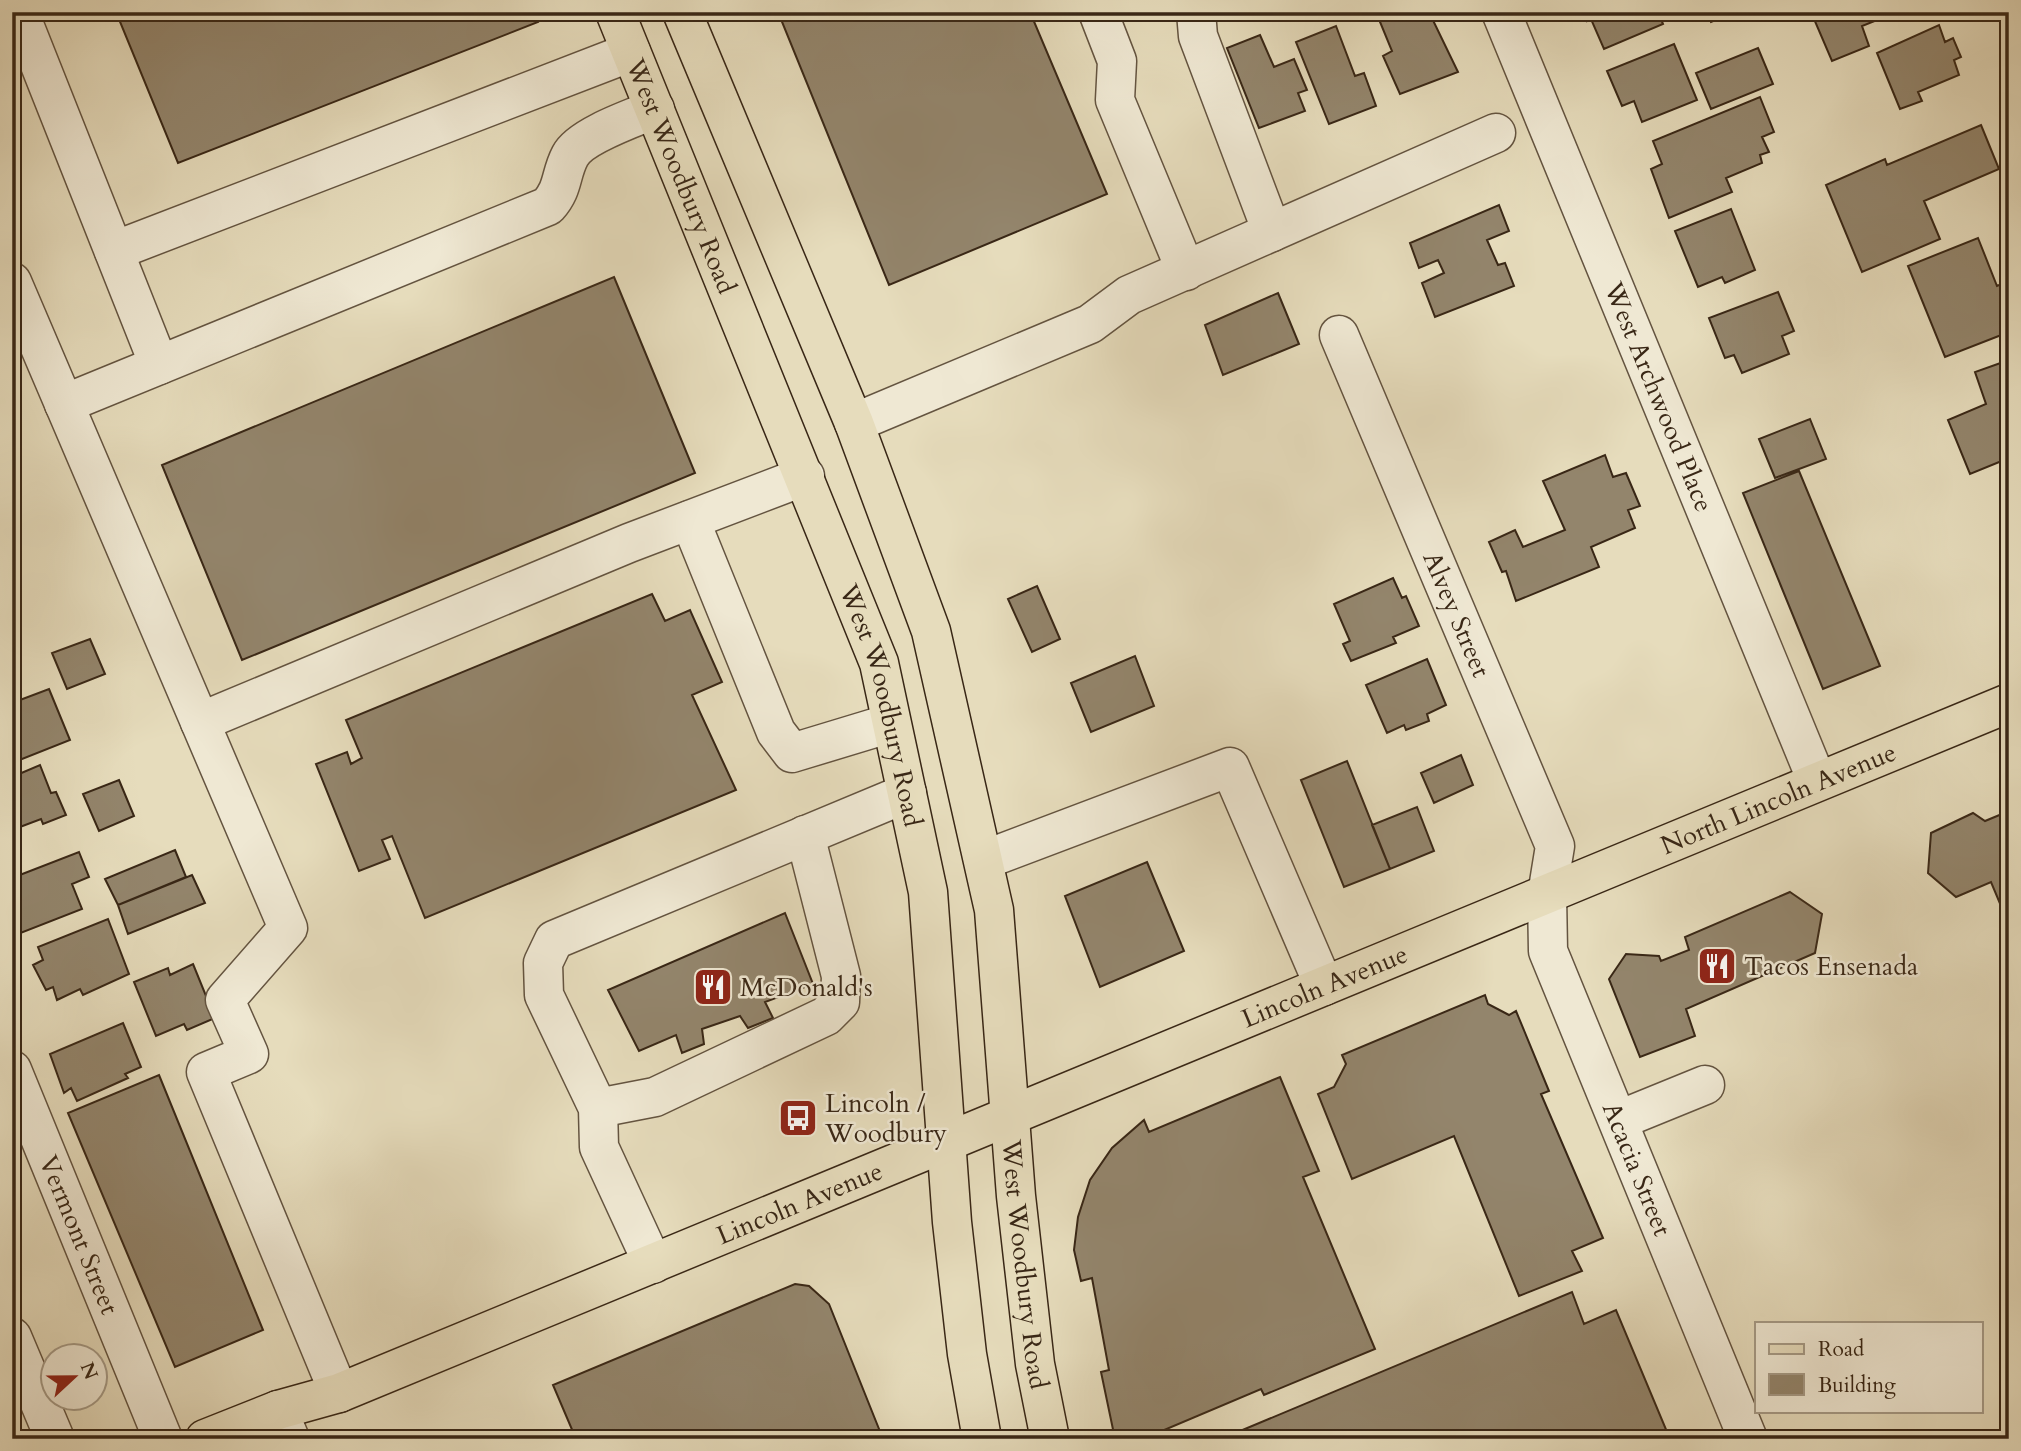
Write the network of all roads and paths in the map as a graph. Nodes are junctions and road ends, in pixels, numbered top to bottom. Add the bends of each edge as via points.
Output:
1 (19, 12) edge
2 (615, 12) edge
3 (682, 12) edge
4 (1098, 12) edge
5 (1195, 12) edge
6 (1501, 12) edge
7 (631, 52) junction
8 (655, 109) junction
9 (1496, 133) dead end
10 (1272, 232) junction
11 (114, 251) junction
12 (1186, 271) junction
13 (12, 282) edge
14 (1339, 335) dead end
15 (159, 365) junction
16 (64, 404) junction
17 (854, 423) junction
18 (805, 476) junction
19 (690, 520) junction
20 (2009, 703) edge
21 (200, 722) junction
22 (891, 723) junction
23 (1817, 781) junction
24 (906, 793) junction
25 (805, 835) junction
26 (984, 860) junction
27 (1547, 895) junction
28 (1324, 986) junction
29 (12, 1070) edge
30 (1705, 1085) dead end
31 (598, 1108) junction
32 (1012, 1115) junction
33 (1619, 1120) junction
34 (948, 1141) junction
35 (653, 1264) junction
36 (12, 1337) edge
37 (339, 1393) junction
38 (284, 1424) edge
39 (55, 1439) edge
40 (163, 1439) edge
41 (205, 1439) edge
42 (982, 1439) edge
43 (1050, 1439) edge
44 (1748, 1439) edge

1 - 11 street
2 - 7 main road, West Woodbury Road
3 - 17 main road, West Woodbury Road
4 - 12 street via 1117,61 1115,100
5 - 10 street via 1198,36
6 - 23 street, West Archwood Place
7 - 8 main road, West Woodbury Road
7 - 11 street
8 - 15 street via 597,134 570,155 560,192 548,206
8 - 18 main road, West Woodbury Road
9 - 10 street
10 - 12 street
11 - 15 street
12 - 17 street via 1129,295 1090,324
13 - 16 street
14 - 27 street, Alvey Street via 1555,846
15 - 16 street
16 - 21 street
17 - 26 main road, West Woodbury Road via 930,631
18 - 19 street
18 - 22 main road, West Woodbury Road via 878,663
19 - 21 street
19 - 22 street via 776,732 793,753
20 - 23 main road, North Lincoln Avenue
21 - 37 street via 288,928 225,1000 249,1054 206,1072
22 - 24 main road, West Woodbury Road
23 - 27 main road, North Lincoln Avenue
24 - 25 street
24 - 34 main road, West Woodbury Road via 932,919
25 - 31 street via 841,976 840,1002 826,1016 655,1097
25 - 31 street via 554,940 543,963 544,995
26 - 28 street via 1230,766
26 - 32 main road, West Woodbury Road via 994,910
27 - 28 main road, Lincoln Avenue
27 - 33 street, Acacia Street via 1548,951
28 - 32 main road, Lincoln Avenue
29 - 40 street, Vermont Street
30 - 33 street
31 - 35 street via 599,1147
32 - 34 main road, Lincoln Avenue
32 - 43 main road, West Woodbury Road via 1035,1364
33 - 44 street, Acacia Street
34 - 35 main road, Lincoln Avenue
34 - 42 main road, West Woodbury Road via 965,1340
35 - 37 main road, Lincoln Avenue
36 - 39 street
37 - 38 main road, Lincoln Avenue
38 - 41 main road, Lincoln Avenue

